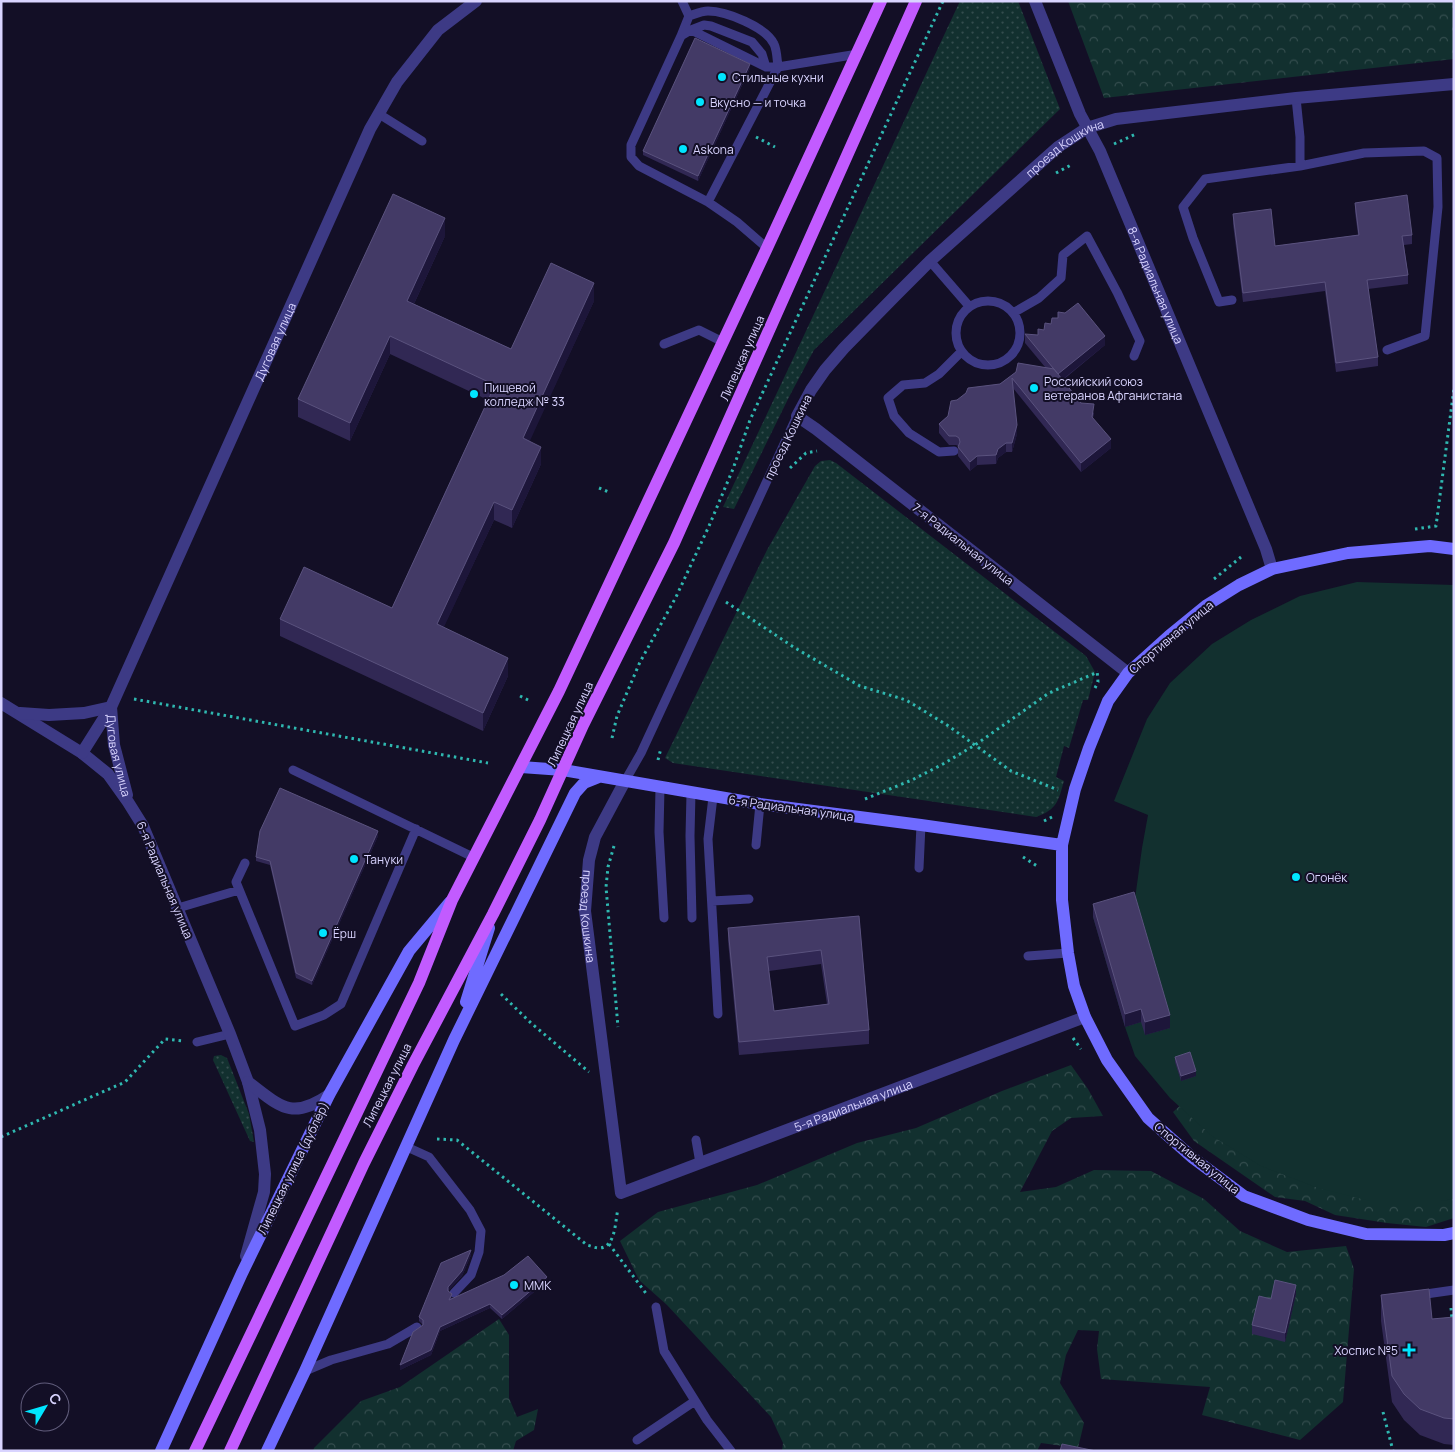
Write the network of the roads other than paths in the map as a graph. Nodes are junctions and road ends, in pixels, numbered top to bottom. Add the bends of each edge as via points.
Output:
1 (476, 1) edge
2 (682, 1) edge
3 (881, 1) edge
4 (916, 1) edge
5 (1035, 1) edge
6 (689, 16) junction
7 (691, 30) junction
8 (680, 36) junction
9 (858, 54) junction
10 (766, 67) junction
11 (778, 67) junction
12 (1454, 84) edge
13 (1296, 98) junction
14 (379, 114) junction
15 (1088, 128) junction
16 (422, 141) dead end
17 (1300, 166) junction
18 (708, 202) junction
19 (767, 248) junction
20 (930, 261) junction
21 (1232, 300) dead end
22 (969, 306) junction
23 (1013, 313) junction
24 (723, 342) junction
25 (664, 344) dead end
26 (1387, 350) dead end
27 (961, 352) junction
28 (1134, 356) dead end
29 (797, 416) junction
30 (954, 451) dead end
31 (1454, 549) edge
32 (1272, 569) junction
33 (1128, 673) junction
34 (1, 703) edge
35 (111, 707) junction
36 (18, 713) junction
37 (82, 753) junction
38 (521, 767) junction
39 (293, 770) dead end
40 (563, 770) junction
41 (599, 777) junction
42 (625, 781) junction
43 (660, 788) junction
44 (691, 793) junction
45 (713, 796) junction
46 (128, 802) junction
47 (760, 804) junction
48 (921, 825) junction
49 (416, 829) junction
50 (756, 845) dead end
51 (1062, 845) junction
52 (473, 857) junction
53 (245, 863) dead end
54 (919, 868) dead end
55 (239, 890) junction
56 (748, 899) dead end
57 (452, 900) junction
58 (712, 901) junction
59 (178, 908) junction
60 (493, 914) junction
61 (664, 918) dead end
62 (692, 918) dead end
63 (1068, 953) junction
64 (1028, 956) dead end
65 (718, 1014) dead end
66 (1085, 1017) junction
67 (230, 1034) junction
68 (454, 1040) junction
69 (197, 1042) road end
70 (248, 1082) junction
71 (329, 1095) junction
72 (696, 1140) dead end
73 (407, 1146) junction
74 (700, 1163) junction
75 (621, 1193) joint
76 (1454, 1233) edge
77 (242, 1273) junction
78 (1454, 1290) edge
79 (454, 1293) edge
80 (1411, 1296) edge
81 (656, 1307) road end
82 (417, 1327) edge
83 (305, 1371) junction
84 (695, 1402) junction
85 (637, 1440) dead end
86 (161, 1451) edge
87 (195, 1451) edge
88 (230, 1451) edge
89 (267, 1451) edge
90 (731, 1451) edge

1 - 14 street, Дуговая улица via 438,30 397,82
2 - 6 lane
3 - 9 main road, Липецкая улица
4 - 40 main road, Липецкая улица via 674,543
5 - 15 street, 8-я Радиальная улица
6 - 8 lane
6 - 11 lane via 709,11 728,14 760,28 774,43
7 - 8 lane
7 - 10 lane
7 - 10 lane via 711,26 752,42 762,54
8 - 18 lane via 631,145 631,157 639,166
9 - 11 lane
9 - 19 main road, Липецкая улица
10 - 11 lane
11 - 18 lane
12 - 13 street, проезд Кошкина
13 - 15 street, проезд Кошкина via 1116,118
13 - 17 lane
14 - 16 lane
14 - 35 street, Дуговая улица
15 - 20 street, проезд Кошкина via 1058,147
15 - 32 street, 8-я Радиальная улица
17 - 21 lane via 1205,179 1183,207 1219,302
17 - 26 lane via 1364,153 1424,151 1436,158 1438,207 1425,336
18 - 19 lane
19 - 24 main road, Липецкая улица
20 - 22 lane
20 - 29 street, проезд Кошкина via 825,370
22 - 23 lane via 980,301 993,301
22 - 27 lane via 960,316 956,328
23 - 27 lane via 1020,327 1019,341 1013,354 1001,363 986,366 972,362
23 - 28 lane via 1039,298 1061,278 1063,255 1087,236 1140,341
24 - 25 lane via 699,330
24 - 38 main road, Липецкая улица
27 - 30 lane via 925,383 904,385 888,398 894,416 909,433 939,452
29 - 33 street, 7-я Радиальная улица
29 - 42 lane, проезд Кошкина via 641,753
31 - 32 main road, Спортивная улица via 1430,546 1348,553
32 - 33 main road, Спортивная улица via 1207,605
33 - 51 main road, Спортивная улица via 1108,700 1089,748
34 - 36 street, 6-я Радиальная улица
35 - 36 street, Дуговая улица via 84,713
35 - 37 street, Дуговая улица
35 - 46 street, Дуговая улица via 114,745
36 - 37 street, 6-я Радиальная улица
37 - 46 street, 6-я Радиальная улица via 108,774
38 - 40 main road, 6-я Радиальная улица
38 - 52 main road, Липецкая улица
39 - 49 lane
40 - 41 main road, 6-я Радиальная улица
40 - 60 main road, Липецкая улица
41 - 42 main road, 6-я Радиальная улица
41 - 68 main road via 584,783 575,793
42 - 43 main road, 6-я Радиальная улица
42 - 75 street, проезд Кошкина via 595,837 589,860 585,910
43 - 44 main road, 6-я Радиальная улица
43 - 61 lane
44 - 45 main road, 6-я Радиальная улица
44 - 62 lane
45 - 47 main road, 6-я Радиальная улица
45 - 58 lane via 708,838
46 - 59 street, 6-я Радиальная улица via 143,826
47 - 48 main road, 6-я Радиальная улица
47 - 50 lane
48 - 51 main road, 6-я Радиальная улица
48 - 54 lane
49 - 52 lane
49 - 55 lane via 341,1004 324,1015 295,1026
51 - 63 main road, Спортивная улица via 1062,900
52 - 57 main road, Липецкая улица
53 - 55 lane via 236,882
55 - 59 lane
56 - 58 lane
57 - 71 main road, Липецкая улица (дублёр) via 409,951
57 - 87 main road, Липецкая улица via 419,983
58 - 65 lane
59 - 67 street, 6-я Радиальная улица
60 - 68 main road
60 - 88 main road, Липецкая улица via 368,1154
63 - 64 lane
63 - 66 main road, Спортивная улица via 1074,986
66 - 74 street, 5-я Радиальная улица
66 - 76 main road, Спортивная улица via 1107,1060 1148,1118 1193,1158 1244,1196 1308,1220 1366,1234
67 - 69 lane
67 - 70 street, 6-я Радиальная улица
68 - 73 main road
70 - 71 street via 280,1105 297,1110
70 - 77 street, 6-я Радиальная улица via 260,1130 265,1174 264,1192
71 - 77 main road, Липецкая улица (дублёр)
72 - 74 lane
73 - 79 lane via 429,1157 470,1210 481,1231 479,1252 471,1275
73 - 83 main road
74 - 75 street, 5-я Радиальная улица
77 - 86 main road, Липецкая улица (дублёр)
78 - 80 lane
81 - 84 lane via 664,1351
82 - 83 lane via 388,1344
83 - 89 main road
84 - 85 lane
84 - 90 lane

